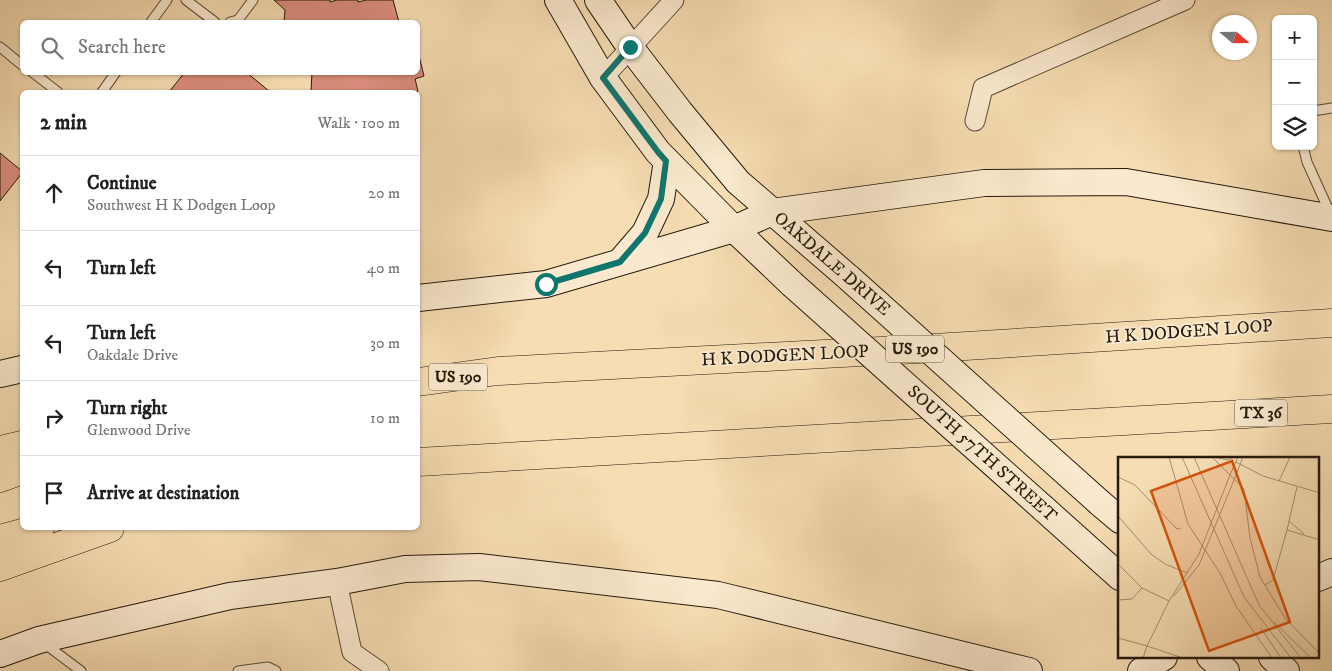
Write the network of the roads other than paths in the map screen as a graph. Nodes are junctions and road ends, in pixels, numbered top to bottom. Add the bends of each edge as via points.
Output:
1 (167, 0) edge
2 (186, 0) edge
3 (254, 0) edge
4 (558, 0) edge
5 (598, 0) edge
6 (674, 0) edge
7 (1185, 0) edge
8 (152, 20) edge
9 (212, 20) edge
10 (238, 20) edge
11 (630, 47) junction
12 (0, 48) edge
13 (20, 63) edge
14 (36, 75) edge
15 (114, 75) edge
16 (603, 78) junction
17 (55, 90) edge
18 (103, 90) edge
19 (1332, 108) edge
20 (1317, 110) edge
21 (975, 122) dead end
22 (1304, 150) edge
23 (666, 161) junction
24 (772, 212) junction
25 (1332, 218) edge
26 (734, 229) junction
27 (620, 262) junction
28 (420, 298) edge
29 (1332, 323) edge
30 (20, 369) edge
31 (498, 371) junction
32 (0, 374) edge
33 (420, 375) edge
34 (420, 382) edge
35 (1332, 409) edge
36 (1190, 417) junction
37 (1332, 419) edge
38 (20, 445) edge
39 (0, 450) edge
40 (420, 462) edge
41 (20, 471) edge
42 (0, 478) edge
43 (1118, 518) edge
44 (33, 530) edge
45 (104, 530) edge
46 (0, 539) edge
47 (0, 567) edge
48 (1332, 572) edge
49 (1118, 575) edge
50 (1320, 577) edge
51 (337, 582) junction
52 (39, 640) junction
53 (0, 654) edge
54 (1162, 658) edge
55 (1211, 658) edge
56 (1273, 658) edge
57 (80, 671) edge
58 (238, 671) edge
59 (276, 671) edge
60 (379, 671) edge
61 (1030, 671) edge
62 (1141, 671) edge
63 (1226, 671) edge
64 (1286, 671) edge

1 - 8 lane
2 - 9 lane
3 - 10 lane
4 - 16 main road
5 - 11 main road, OAKDALE DRIVE
6 - 11 street
7 - 21 street via 983,88
11 - 16 street
11 - 24 main road, OAKDALE DRIVE via 738,182
12 - 13 lane
14 - 17 lane
15 - 18 lane
16 - 23 main road
19 - 20 lane
22 - 25 lane
23 - 26 main road
23 - 27 main road via 661,199 645,233
24 - 25 main road via 984,183 1126,182
24 - 26 main road
24 - 43 main road, OAKDALE DRIVE, bridge
26 - 27 main road
26 - 49 main road, SOUTH 57TH STREET, bridge
27 - 28 main road via 546,284
29 - 31 highway, H K DODGEN LOOP / US 190
30 - 32 main road
31 - 33 highway
31 - 34 highway, H K DODGEN LOOP / US 190
35 - 36 highway, TX 36
36 - 37 highway
36 - 40 highway
38 - 39 highway
41 - 42 highway
44 - 46 highway
45 - 47 highway
48 - 50 main road
51 - 52 main road via 230,596
51 - 60 street via 352,652
51 - 61 main road via 405,569 480,567 718,595
52 - 53 main road
52 - 57 lane
54 - 62 main road
55 - 63 main road
56 - 64 main road
58 - 59 lane via 268,667

